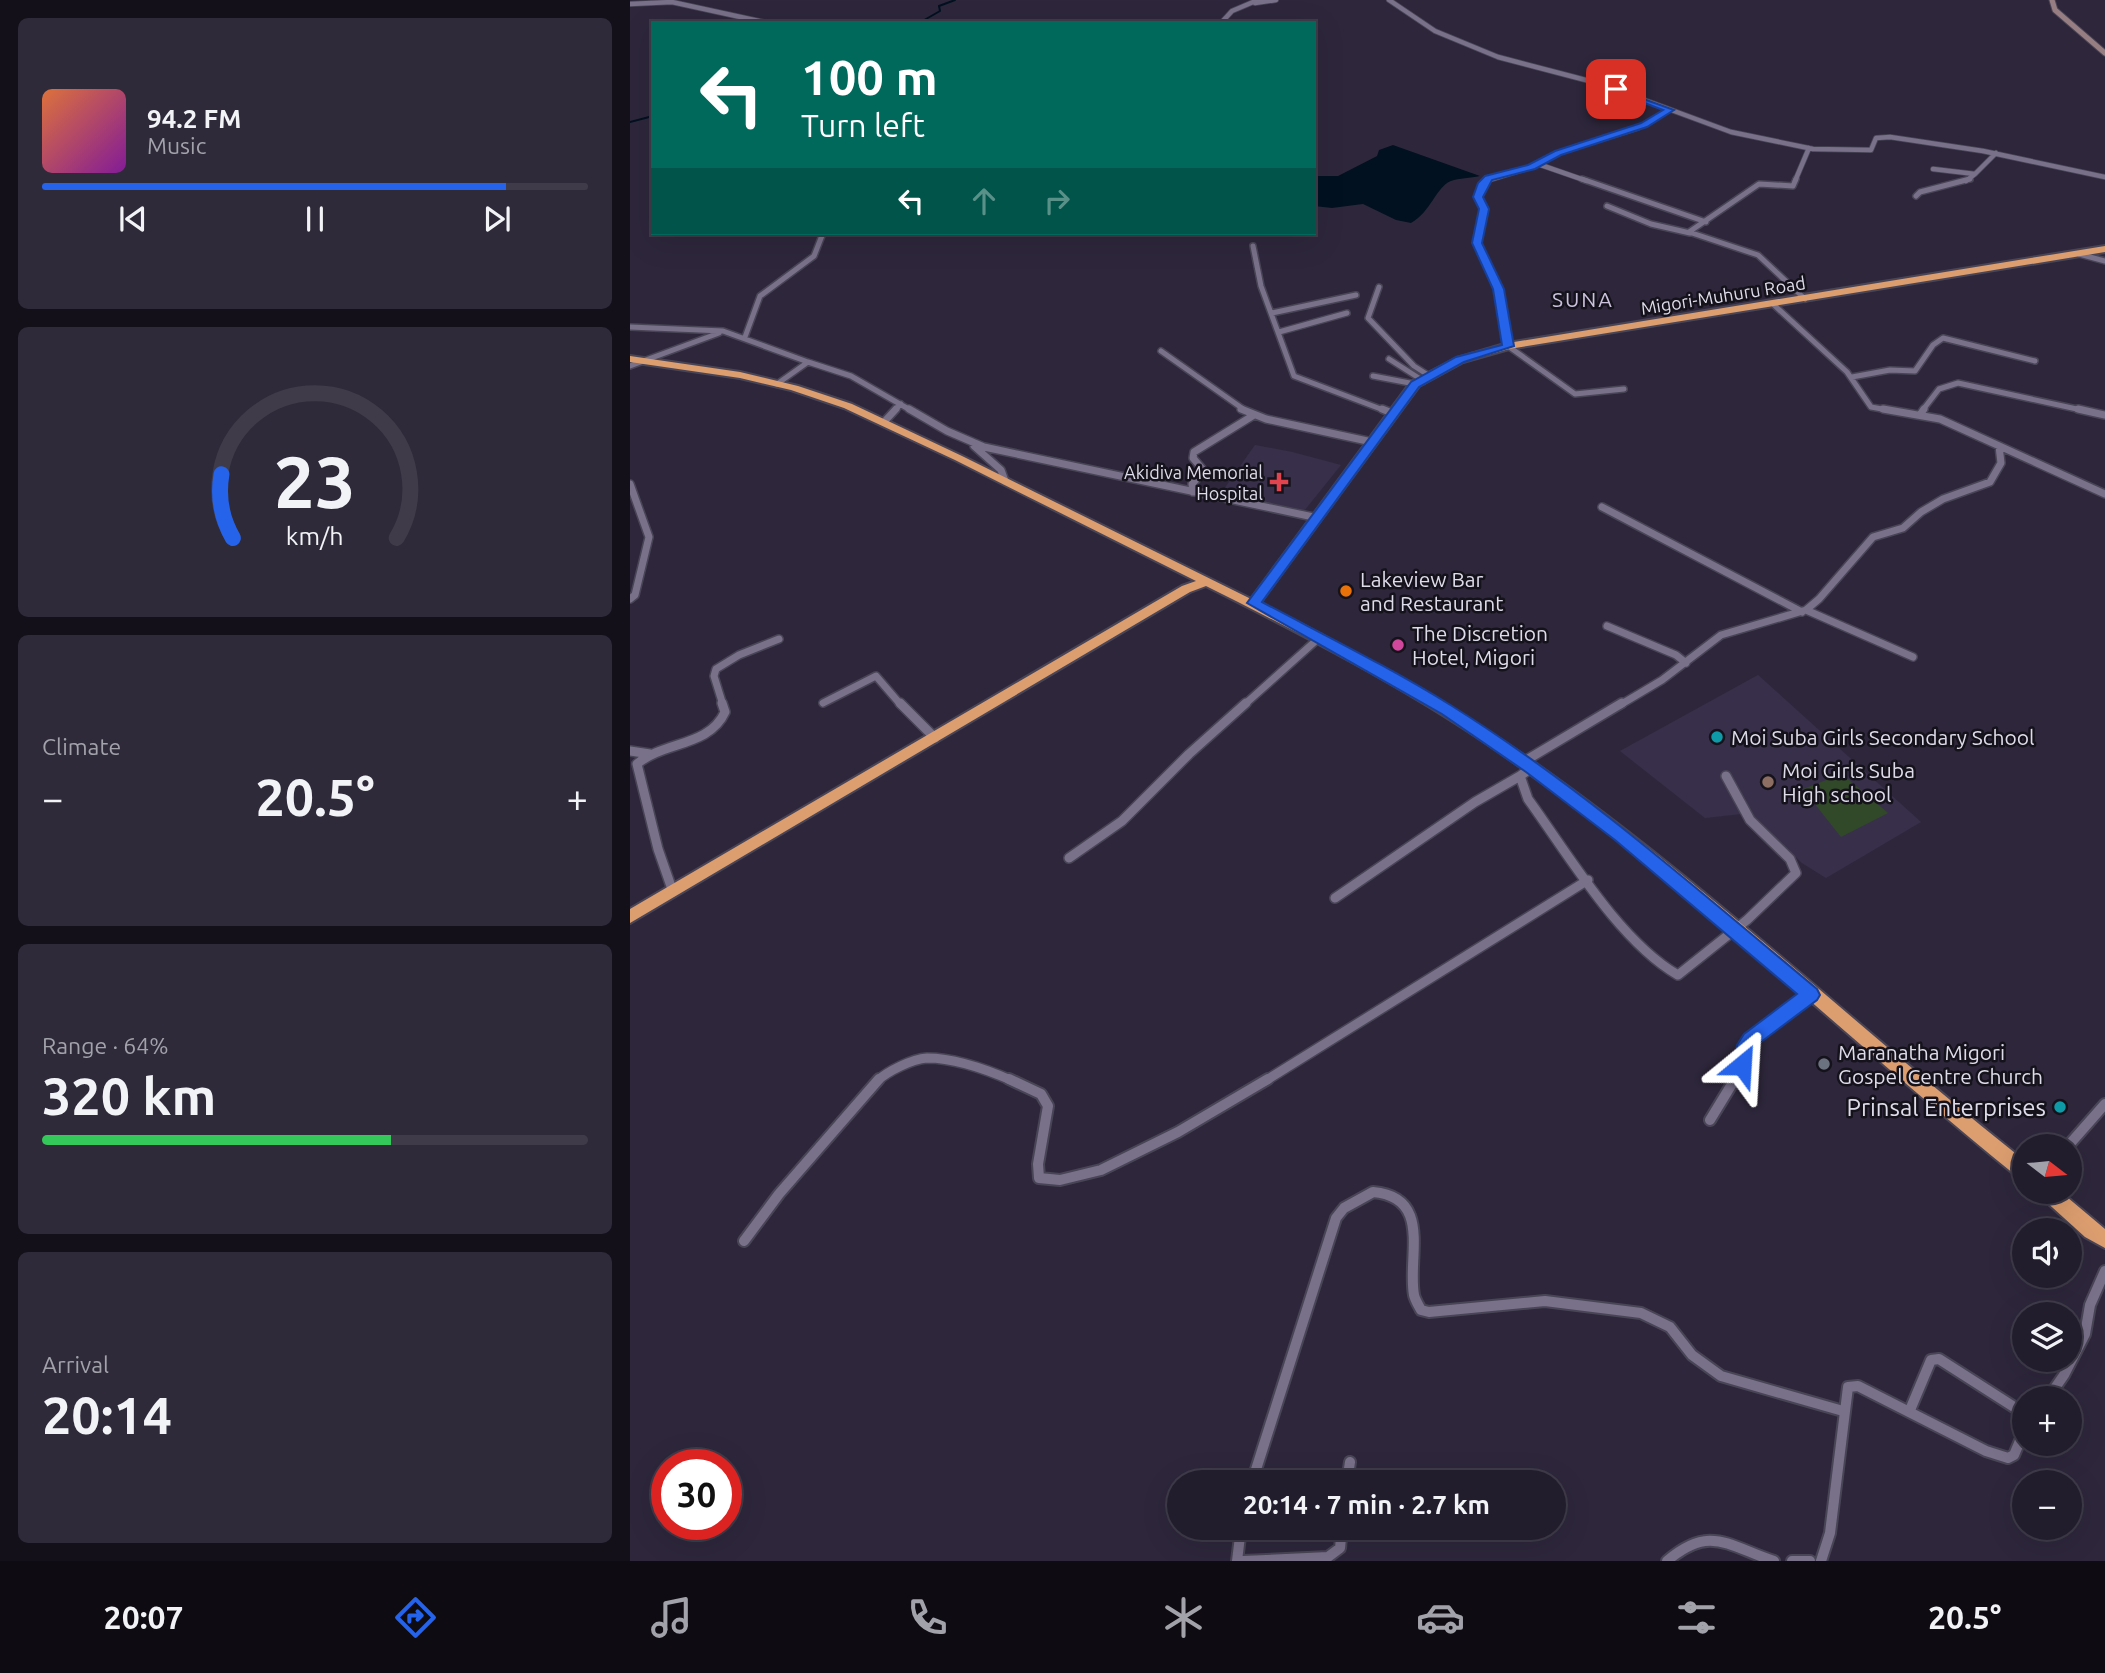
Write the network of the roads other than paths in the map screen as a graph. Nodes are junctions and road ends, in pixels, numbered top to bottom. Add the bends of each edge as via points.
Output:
1 (1258, 0) edge
2 (1276, 0) edge
3 (1388, 0) edge
4 (2052, 0) edge
5 (630, 4) edge
6 (1249, 4) junction
7 (759, 21) edge
8 (1223, 21) edge
9 (2105, 53) edge
10 (1670, 110) junction
11 (1809, 148) junction
12 (1996, 153) junction
13 (1538, 164) junction
14 (1933, 169) dead end
15 (1975, 174) junction
16 (2105, 177) edge
17 (1916, 197) dead end
18 (1607, 206) dead end
19 (1706, 222) junction
20 (1690, 233) junction
21 (822, 235) edge
22 (1253, 246) dead end
23 (2105, 249) edge
24 (2080, 254) junction
25 (2105, 261) edge
26 (1379, 287) dead end
27 (1356, 295) dead end
28 (1805, 299) junction
29 (1774, 305) junction
30 (1272, 313) junction
31 (1347, 313) dead end
32 (630, 327) edge
33 (723, 331) junction
34 (1279, 332) junction
35 (745, 337) junction
36 (1508, 346) junction
37 (1161, 351) dead end
38 (630, 359) edge
39 (1389, 359) dead end
40 (648, 360) junction
41 (2035, 361) dead end
42 (808, 362) junction
43 (630, 366) edge
44 (1373, 376) dead end
45 (1852, 377) junction
46 (1422, 380) junction
47 (777, 384) junction
48 (1624, 389) dead end
49 (901, 404) junction
50 (1392, 413) junction
51 (1254, 415) junction
52 (1920, 415) junction
53 (2105, 415) edge
54 (884, 422) junction
55 (969, 442) junction
56 (1372, 442) junction
57 (1999, 446) junction
58 (1005, 481) junction
59 (630, 484) edge
60 (1192, 488) junction
61 (2105, 494) edge
62 (1602, 507) dead end
63 (1318, 519) junction
64 (1203, 578) junction
65 (630, 598) edge
66 (1254, 603) junction
67 (1804, 611) junction
68 (1607, 625) dead end
69 (1320, 637) junction
70 (779, 639) dead end
71 (1913, 657) dead end
72 (1686, 663) junction
73 (823, 703) dead end
74 (934, 738) junction
75 (632, 752) edge
76 (650, 754) junction
77 (637, 764) junction
78 (1525, 768) junction
79 (1726, 776) dead end
80 (1069, 858) dead end
81 (1588, 880) junction
82 (673, 892) junction
83 (1335, 898) dead end
84 (630, 918) edge
85 (1734, 930) junction
86 (1811, 995) junction
87 (2105, 1104) edge
88 (1710, 1120) dead end
89 (2079, 1134) edge
90 (2012, 1161) edge
91 (2062, 1204) edge
92 (2105, 1239) edge
93 (744, 1241) dead end
94 (2105, 1271) edge
95 (2056, 1386) edge
96 (2012, 1406) edge
97 (1843, 1410) junction
98 (1910, 1410) junction
99 (2012, 1456) edge
100 (1350, 1462) dead end
101 (1256, 1470) edge
102 (1348, 1470) edge
103 (1240, 1540) edge
104 (1341, 1540) edge
105 (1237, 1561) edge
106 (1243, 1561) edge
107 (1667, 1561) edge
108 (1774, 1561) edge
109 (1792, 1561) edge
110 (1810, 1561) edge
111 (1821, 1561) edge

1 - 6 street
2 - 6 street
3 - 10 street via 1435,32 1490,54 1601,84
4 - 9 main road via 2055,10
5 - 7 street via 672,2
6 - 8 street via 1232,10
10 - 11 street via 1731,132
10 - 13 street via 1649,123
11 - 12 street via 1866,151 1873,148 1876,138 1885,137
11 - 19 street via 1793,186 1759,184
12 - 15 street
12 - 16 street
13 - 19 street
13 - 36 street via 1489,178 1478,197 1484,209 1477,243 1498,289
14 - 15 street
15 - 17 street via 1966,181 1920,191
18 - 20 street via 1654,225
19 - 20 street
20 - 28 street via 1762,257
21 - 35 street via 816,254 760,296
22 - 30 street
23 - 24 highway, Migori-Muhuru Road
24 - 25 street
24 - 28 highway, Migori-Muhuru Road
26 - 46 street via 1368,318
27 - 30 street
28 - 29 highway, Migori-Muhuru Road
29 - 36 highway, Migori-Muhuru Road
29 - 45 street
30 - 34 street
31 - 34 street
32 - 33 street
33 - 35 street
33 - 40 street
34 - 50 street via 1294,376
35 - 42 street
36 - 46 highway, Migori-Muhuru Road via 1460,360
36 - 48 street via 1575,394
37 - 51 street via 1227,401
38 - 40 highway
39 - 46 street
40 - 43 street
40 - 47 highway
41 - 45 street via 1943,338 1915,371
42 - 47 street
42 - 49 street via 851,376
44 - 46 street
45 - 52 street via 1871,407
46 - 50 highway, Migori-Muhuru Road
47 - 54 highway
49 - 54 street
49 - 55 street
50 - 56 highway, Migori-Muhuru Road
51 - 56 street
51 - 60 street via 1194,452 1204,471
52 - 53 street via 1943,385 1958,383
52 - 57 street
54 - 58 highway
55 - 58 street via 996,464
55 - 60 street
56 - 63 highway, Migori-Muhuru Road
57 - 61 street
57 - 67 street via 2001,463 1990,482 1943,499 1903,528 1874,537
58 - 64 highway
59 - 65 street via 649,539 635,595
60 - 63 street
62 - 67 street
63 - 66 highway, Migori-Muhuru Road
64 - 66 highway
64 - 74 highway
66 - 69 highway
67 - 71 street
67 - 72 street via 1721,635
68 - 72 street
69 - 78 highway via 1448,710
69 - 80 street via 1122,821
70 - 76 street via 716,669 725,712 719,724 690,742
72 - 78 street
73 - 74 street via 876,676
74 - 82 highway
75 - 76 street
75 - 77 street
76 - 77 street
77 - 82 street
78 - 81 street via 1528,799
78 - 83 street
78 - 85 highway via 1621,836
79 - 85 street via 1751,820 1782,850 1796,873
81 - 85 street via 1636,942 1674,975 1680,975
81 - 93 street via 1214,1112 1113,1166 1084,1176 1039,1178 1048,1106 1041,1094 995,1073 931,1058 891,1071 855,1104
82 - 84 highway
85 - 86 highway
86 - 88 street via 1746,1045 1739,1072
86 - 90 highway
87 - 89 street
91 - 92 highway
94 - 95 street via 2090,1305 2085,1334
96 - 98 street via 1939,1359 1931,1360
97 - 98 street via 1852,1385
97 - 101 street via 1721,1376 1692,1355 1670,1327 1641,1313 1545,1301 1425,1312 1414,1296 1412,1219 1392,1195 1373,1192 1336,1217
97 - 111 street via 1830,1533
98 - 99 street via 1986,1451
100 - 102 street
103 - 105 street
104 - 106 street via 1340,1548 1328,1557
107 - 108 street via 1689,1542 1704,1539
109 - 110 street

